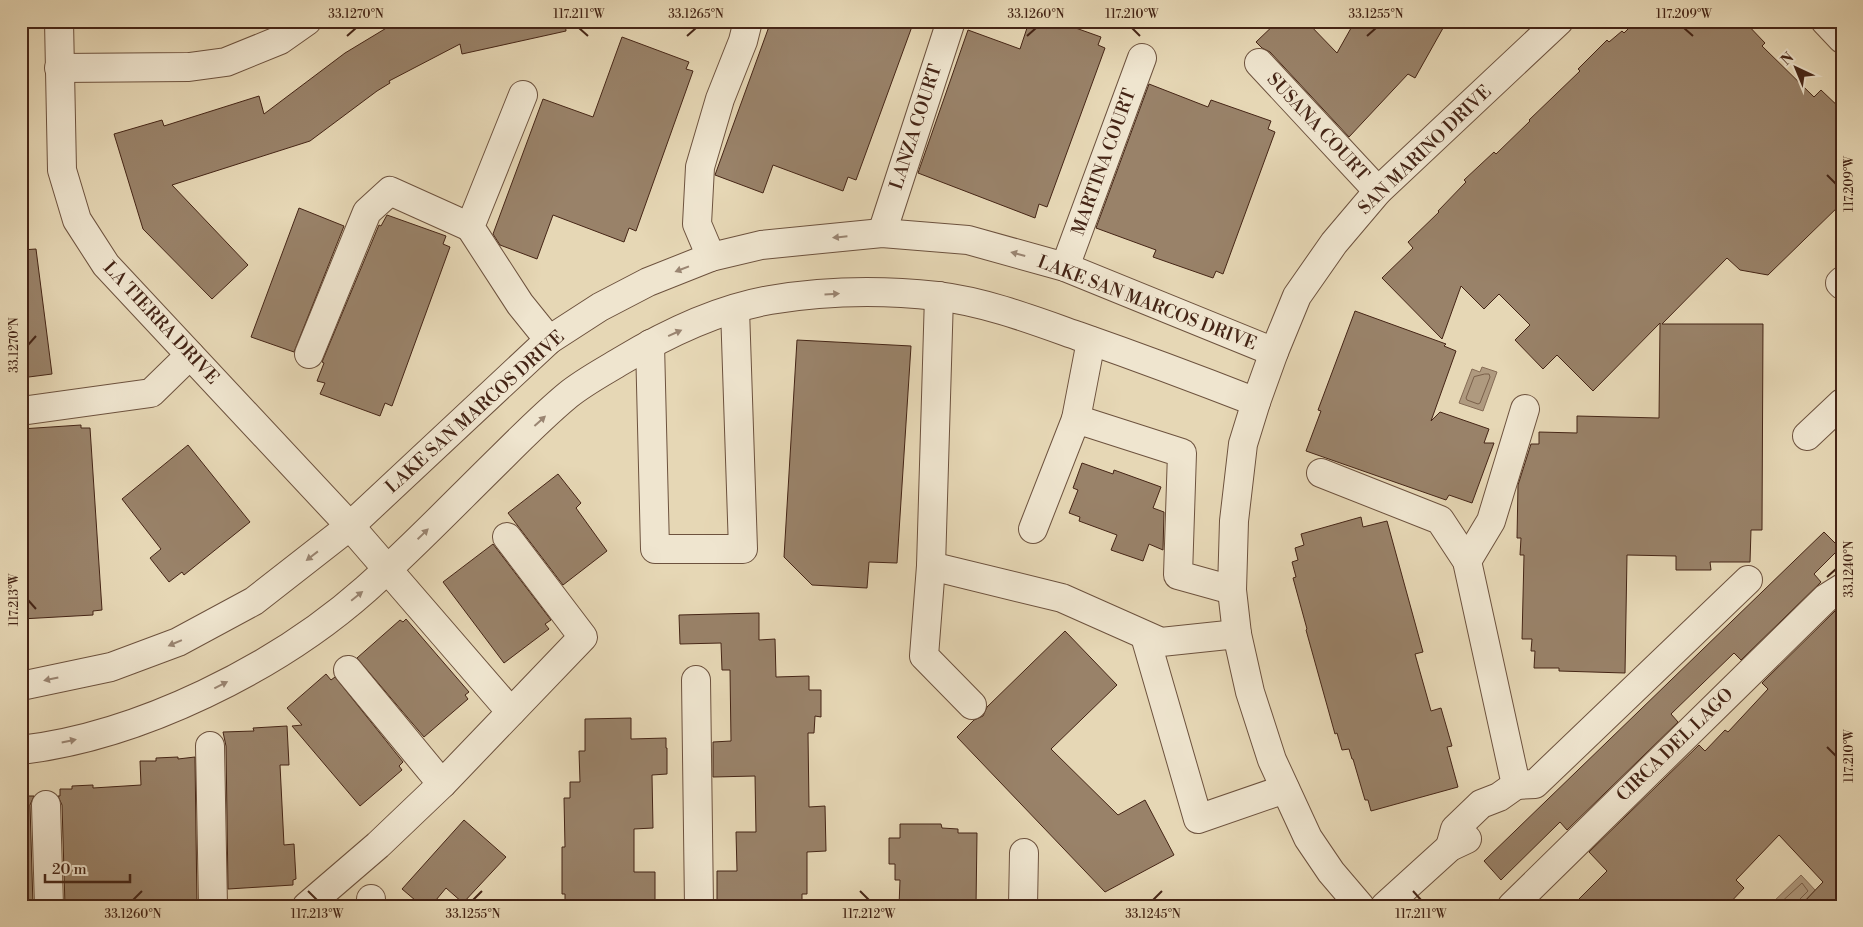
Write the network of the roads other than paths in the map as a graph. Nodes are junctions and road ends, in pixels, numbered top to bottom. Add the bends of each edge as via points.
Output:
1 (59, 21) edge
2 (307, 21) edge
3 (748, 21) edge
4 (950, 21) edge
5 (1559, 21) edge
6 (1825, 21) edge
7 (1842, 39) edge
8 (1142, 58) dead end
9 (1259, 64) dead end
10 (58, 68) junction
11 (523, 95) dead end
12 (1378, 191) junction
13 (470, 227) junction
14 (882, 233) junction
15 (711, 257) junction
16 (1065, 267) junction
17 (939, 296) junction
18 (735, 309) junction
19 (549, 340) junction
20 (1091, 341) junction
21 (650, 344) junction
22 (1274, 352) junction
23 (309, 354) dead end
24 (190, 355) junction
25 (1256, 402) junction
26 (1842, 403) edge
27 (1525, 409) dead end
28 (21, 411) edge
29 (1076, 419) junction
30 (1807, 436) dead end
31 (1322, 474) dead end
32 (350, 526) junction
33 (1033, 530) dead end
34 (507, 537) dead end
35 (1467, 561) junction
36 (931, 566) junction
37 (388, 568) junction
38 (1748, 580) dead end
39 (1842, 588) edge
40 (1232, 590) junction
41 (1237, 634) junction
42 (1146, 636) junction
43 (348, 670) dead end
44 (696, 680) dead end
45 (21, 686) edge
46 (972, 705) dead end
47 (511, 712) junction
48 (210, 746) dead end
49 (21, 750) edge
50 (442, 784) junction
51 (1285, 789) junction
52 (1508, 791) junction
53 (46, 805) dead end
54 (1024, 853) dead end
55 (49, 906) edge
56 (213, 906) edge
57 (306, 906) edge
58 (698, 906) edge
59 (1023, 906) edge
60 (1360, 906) edge
61 (1385, 906) edge
62 (1512, 906) edge

1 - 10 street, LA TIERRA DRIVE
2 - 10 street via 280,40 226,62 189,68
3 - 15 street via 700,167 697,224
4 - 14 street, LANZA COURT
5 - 12 street, SAN MARINO DRIVE
6 - 7 street
8 - 16 street, MARTINA COURT
9 - 12 street, SUSANA COURT
10 - 24 street, LA TIERRA DRIVE via 62,170 77,220 106,265
11 - 13 street
12 - 22 street, SAN MARINO DRIVE via 1334,243 1297,296
13 - 19 street via 520,304
13 - 23 street via 390,191 367,212
14 -> 15 street, LAKE SAN MARCOS DRIVE via 761,245
16 -> 14 street, LAKE SAN MARCOS DRIVE via 968,240
15 -> 19 street, LAKE SAN MARCOS DRIVE via 648,282 600,307
16 - 22 street, LAKE SAN MARCOS DRIVE
18 -> 17 street via 769,300 816,295
17 - 20 street via 1015,314
17 - 36 street
21 -> 18 street
18 - 21 street via 743,549 655,549
19 - 32 street, LAKE SAN MARCOS DRIVE
20 - 25 street
20 - 29 street
37 -> 21 street via 570,394
22 - 25 street, SAN MARINO DRIVE
24 - 28 street via 151,393
24 - 32 street, LA TIERRA DRIVE
25 - 40 street, SAN MARINO DRIVE via 1243,444 1234,521
26 - 30 street
27 - 35 street via 1491,521
29 - 33 street
29 - 40 street via 1182,454 1178,575
31 - 35 street via 1440,520
32 - 37 street, LA TIERRA DRIVE
32 -> 45 street, LAKE SAN MARCOS DRIVE via 254,601 178,642 111,667
34 - 47 street via 583,637
35 - 52 street
36 - 42 street via 1062,598
36 - 46 street via 924,656
37 - 47 street, LA TIERRA DRIVE
49 -> 37 street via 75,740 163,712 200,696 290,646 364,591
38 - 52 street via 1535,784
39 - 62 street, CIRCA DEL LAGO via 1826,598
40 - 41 street, SAN MARINO DRIVE
41 - 42 street via 1160,642
41 - 51 street, SAN MARINO DRIVE via 1250,692
42 - 51 street via 1198,819
43 - 50 street
44 - 58 street
47 - 50 street
48 - 56 street
50 - 57 street via 378,845
51 - 60 street, SAN MARINO DRIVE via 1308,838
52 - 61 street via 1492,816 1466,840 1450,847
53 - 55 street
54 - 59 street

